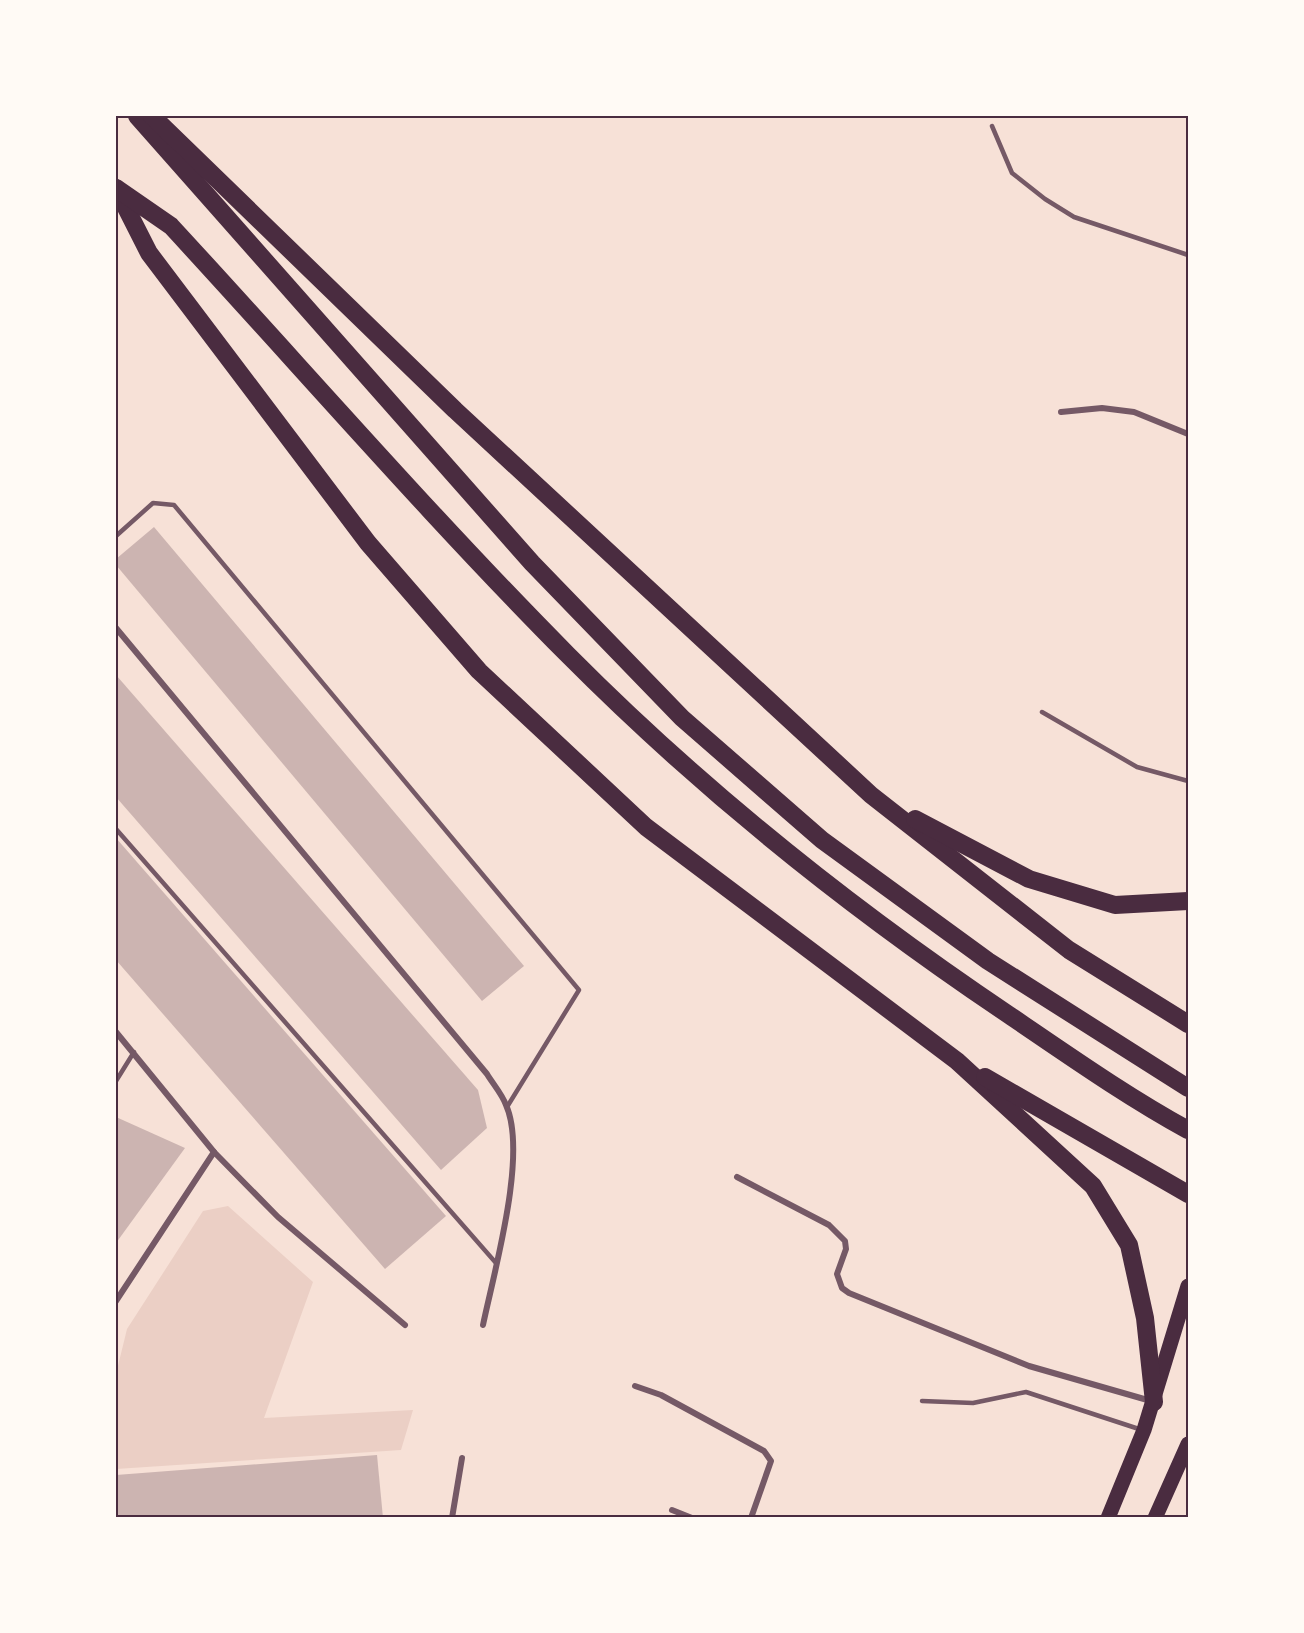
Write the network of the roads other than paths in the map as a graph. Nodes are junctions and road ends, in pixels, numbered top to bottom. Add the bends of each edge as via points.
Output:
1 (137, 116) edge
2 (152, 116) edge
3 (992, 126) dead end
4 (116, 188) edge
5 (1188, 255) edge
6 (1061, 412) dead end
7 (1188, 434) edge
8 (116, 536) edge
9 (116, 628) edge
10 (1042, 712) dead end
11 (1188, 782) edge
12 (871, 795) junction
13 (116, 829) edge
14 (1188, 901) edge
15 (1188, 1024) edge
16 (116, 1032) edge
17 (134, 1052) junction
18 (957, 1061) junction
19 (116, 1081) edge
20 (1188, 1088) edge
21 (507, 1107) junction
22 (1188, 1130) edge
23 (214, 1152) junction
24 (737, 1177) dead end
25 (1188, 1194) edge
26 (496, 1263) junction
27 (1188, 1286) edge
28 (116, 1301) edge
29 (405, 1324) dead end
30 (483, 1325) dead end
31 (635, 1386) dead end
32 (922, 1401) dead end
33 (1154, 1402) junction
34 (1144, 1431) junction
35 (1188, 1444) edge
36 (462, 1458) dead end
37 (672, 1510) dead end
38 (452, 1518) edge
39 (692, 1518) edge
40 (751, 1518) edge
41 (1108, 1518) edge
42 (1155, 1518) edge

1 - 20 highway via 532,563 682,718 822,840 988,961
2 - 12 highway via 455,410
3 - 5 lane via 1012,173 1045,199 1074,217
4 - 18 highway via 156,263 368,543 478,671 646,827
4 - 22 highway via 171,226 504,589 571,658 733,810 918,954 1082,1065
6 - 7 street via 1102,408 1134,412
8 - 21 lane via 153,504 174,505 579,990
9 - 21 street via 487,1074
10 - 11 lane via 1137,767
12 - 14 highway via 1029,879 1115,905
12 - 15 highway via 1069,950
13 - 26 lane
16 - 17 street
17 - 19 lane
17 - 23 street
18 - 25 highway
18 - 33 highway via 1093,1186 1129,1245 1144,1318
21 - 26 street via 513,1167
23 - 28 street
23 - 29 street via 278,1217
24 - 33 street via 840,1234 846,1249 837,1274 842,1288 849,1293 1029,1366
26 - 30 street
27 - 33 main road
31 - 40 street via 671,1400 764,1451 771,1461
32 - 34 lane via 973,1403 1026,1392
33 - 34 main road
34 - 41 main road
35 - 42 main road
36 - 38 street
37 - 39 street

